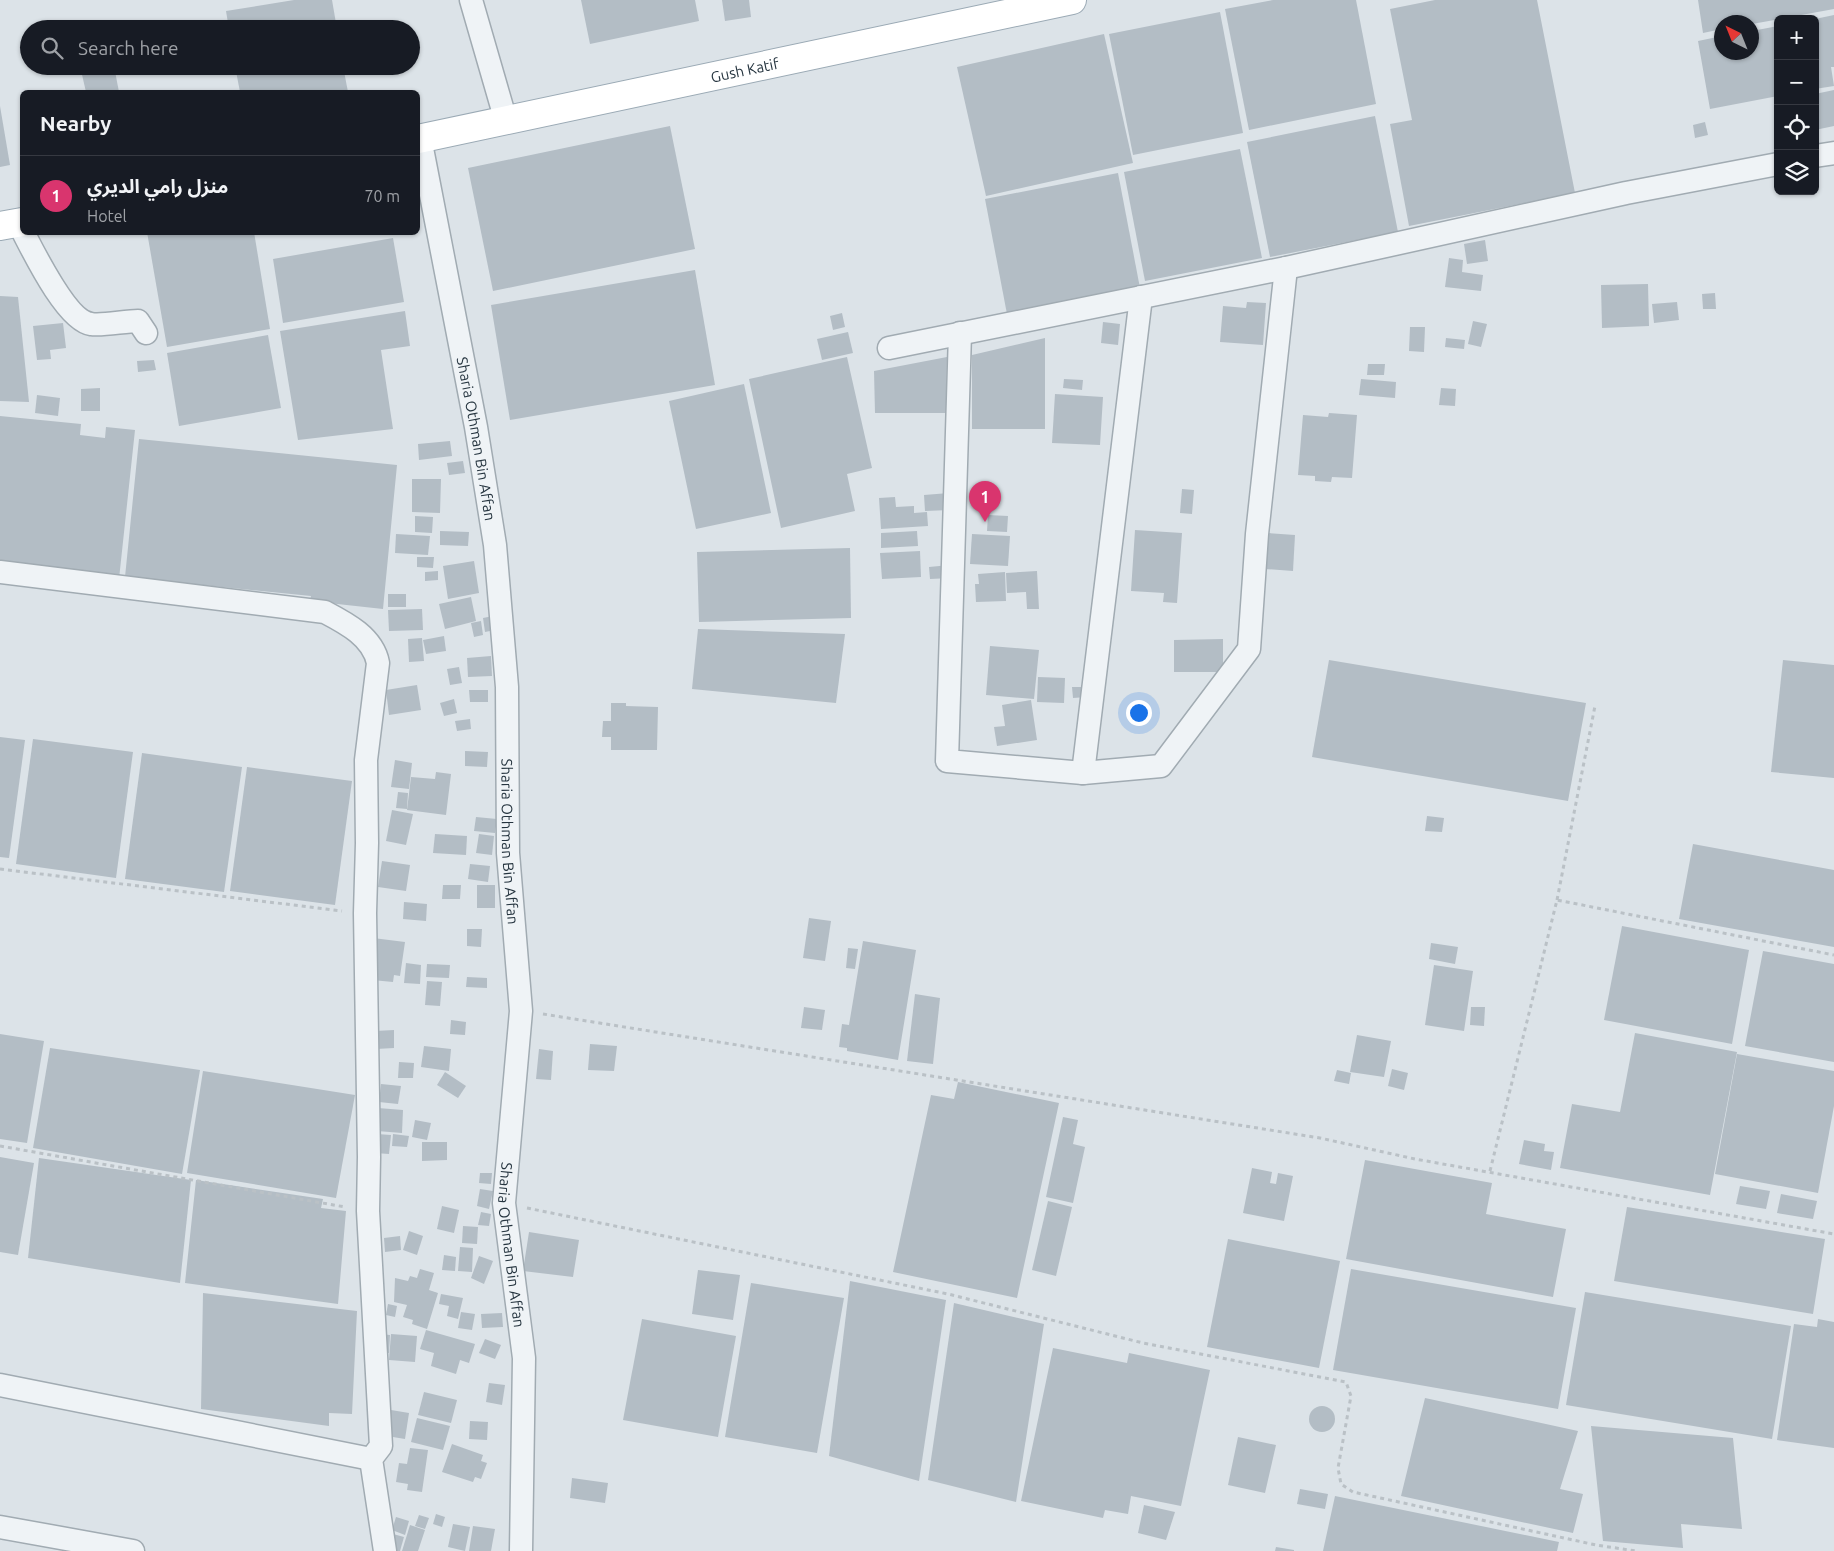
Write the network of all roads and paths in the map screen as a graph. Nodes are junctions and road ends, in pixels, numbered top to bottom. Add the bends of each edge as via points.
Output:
1 (471, 0) edge
2 (1072, 0) edge
3 (506, 121) junction
4 (420, 138) edge
5 (420, 148) edge
6 (1834, 153) edge
7 (1819, 155) edge
8 (1774, 165) edge
9 (22, 235) edge
10 (1286, 268) junction
11 (1141, 297) junction
12 (146, 332) dead end
13 (960, 332) junction
14 (890, 348) dead end
15 (0, 572) edge
16 (1595, 706) dead end
17 (1083, 772) junction
18 (0, 869) edge
19 (1557, 900) junction
20 (365, 914) junction
21 (1834, 955) edge
22 (521, 1010) junction
23 (0, 1146) edge
24 (1490, 1172) junction
25 (504, 1203) junction
26 (368, 1211) junction
27 (1834, 1234) edge
28 (0, 1385) edge
29 (372, 1459) junction
30 (0, 1527) edge
31 (132, 1551) edge
32 (386, 1551) edge
33 (521, 1551) edge
34 (1636, 1551) edge

1 - 3 street
2 - 3 main road, Gush Katif
3 - 4 main road, Gush Katif
5 - 22 street, Sharia Othman Bin Affan via 476,427 495,545 507,687 508,853
6 - 7 street
8 - 10 street via 1626,193
9 - 12 street via 47,280 77,317 90,324 138,321
10 - 11 street
10 - 17 street via 1257,534 1249,649 1161,766
11 - 13 street
11 - 17 street
13 - 14 street
13 - 17 street via 947,761
15 - 20 street via 325,612 354,628 376,653 378,663 366,760
16 - 19 path
18 - 20 path
19 - 21 path
19 - 24 path
20 - 26 street
22 - 24 path via 1320,1138
22 - 25 street, Sharia Othman Bin Affan
23 - 26 path
24 - 27 path
25 - 33 street, Sharia Othman Bin Affan via 524,1358
25 - 34 path via 948,1294 1144,1343 1346,1382 1351,1396 1338,1468 1341,1484 1353,1492 1596,1546
26 - 29 street via 381,1446
28 - 29 street
29 - 32 street
30 - 31 street

